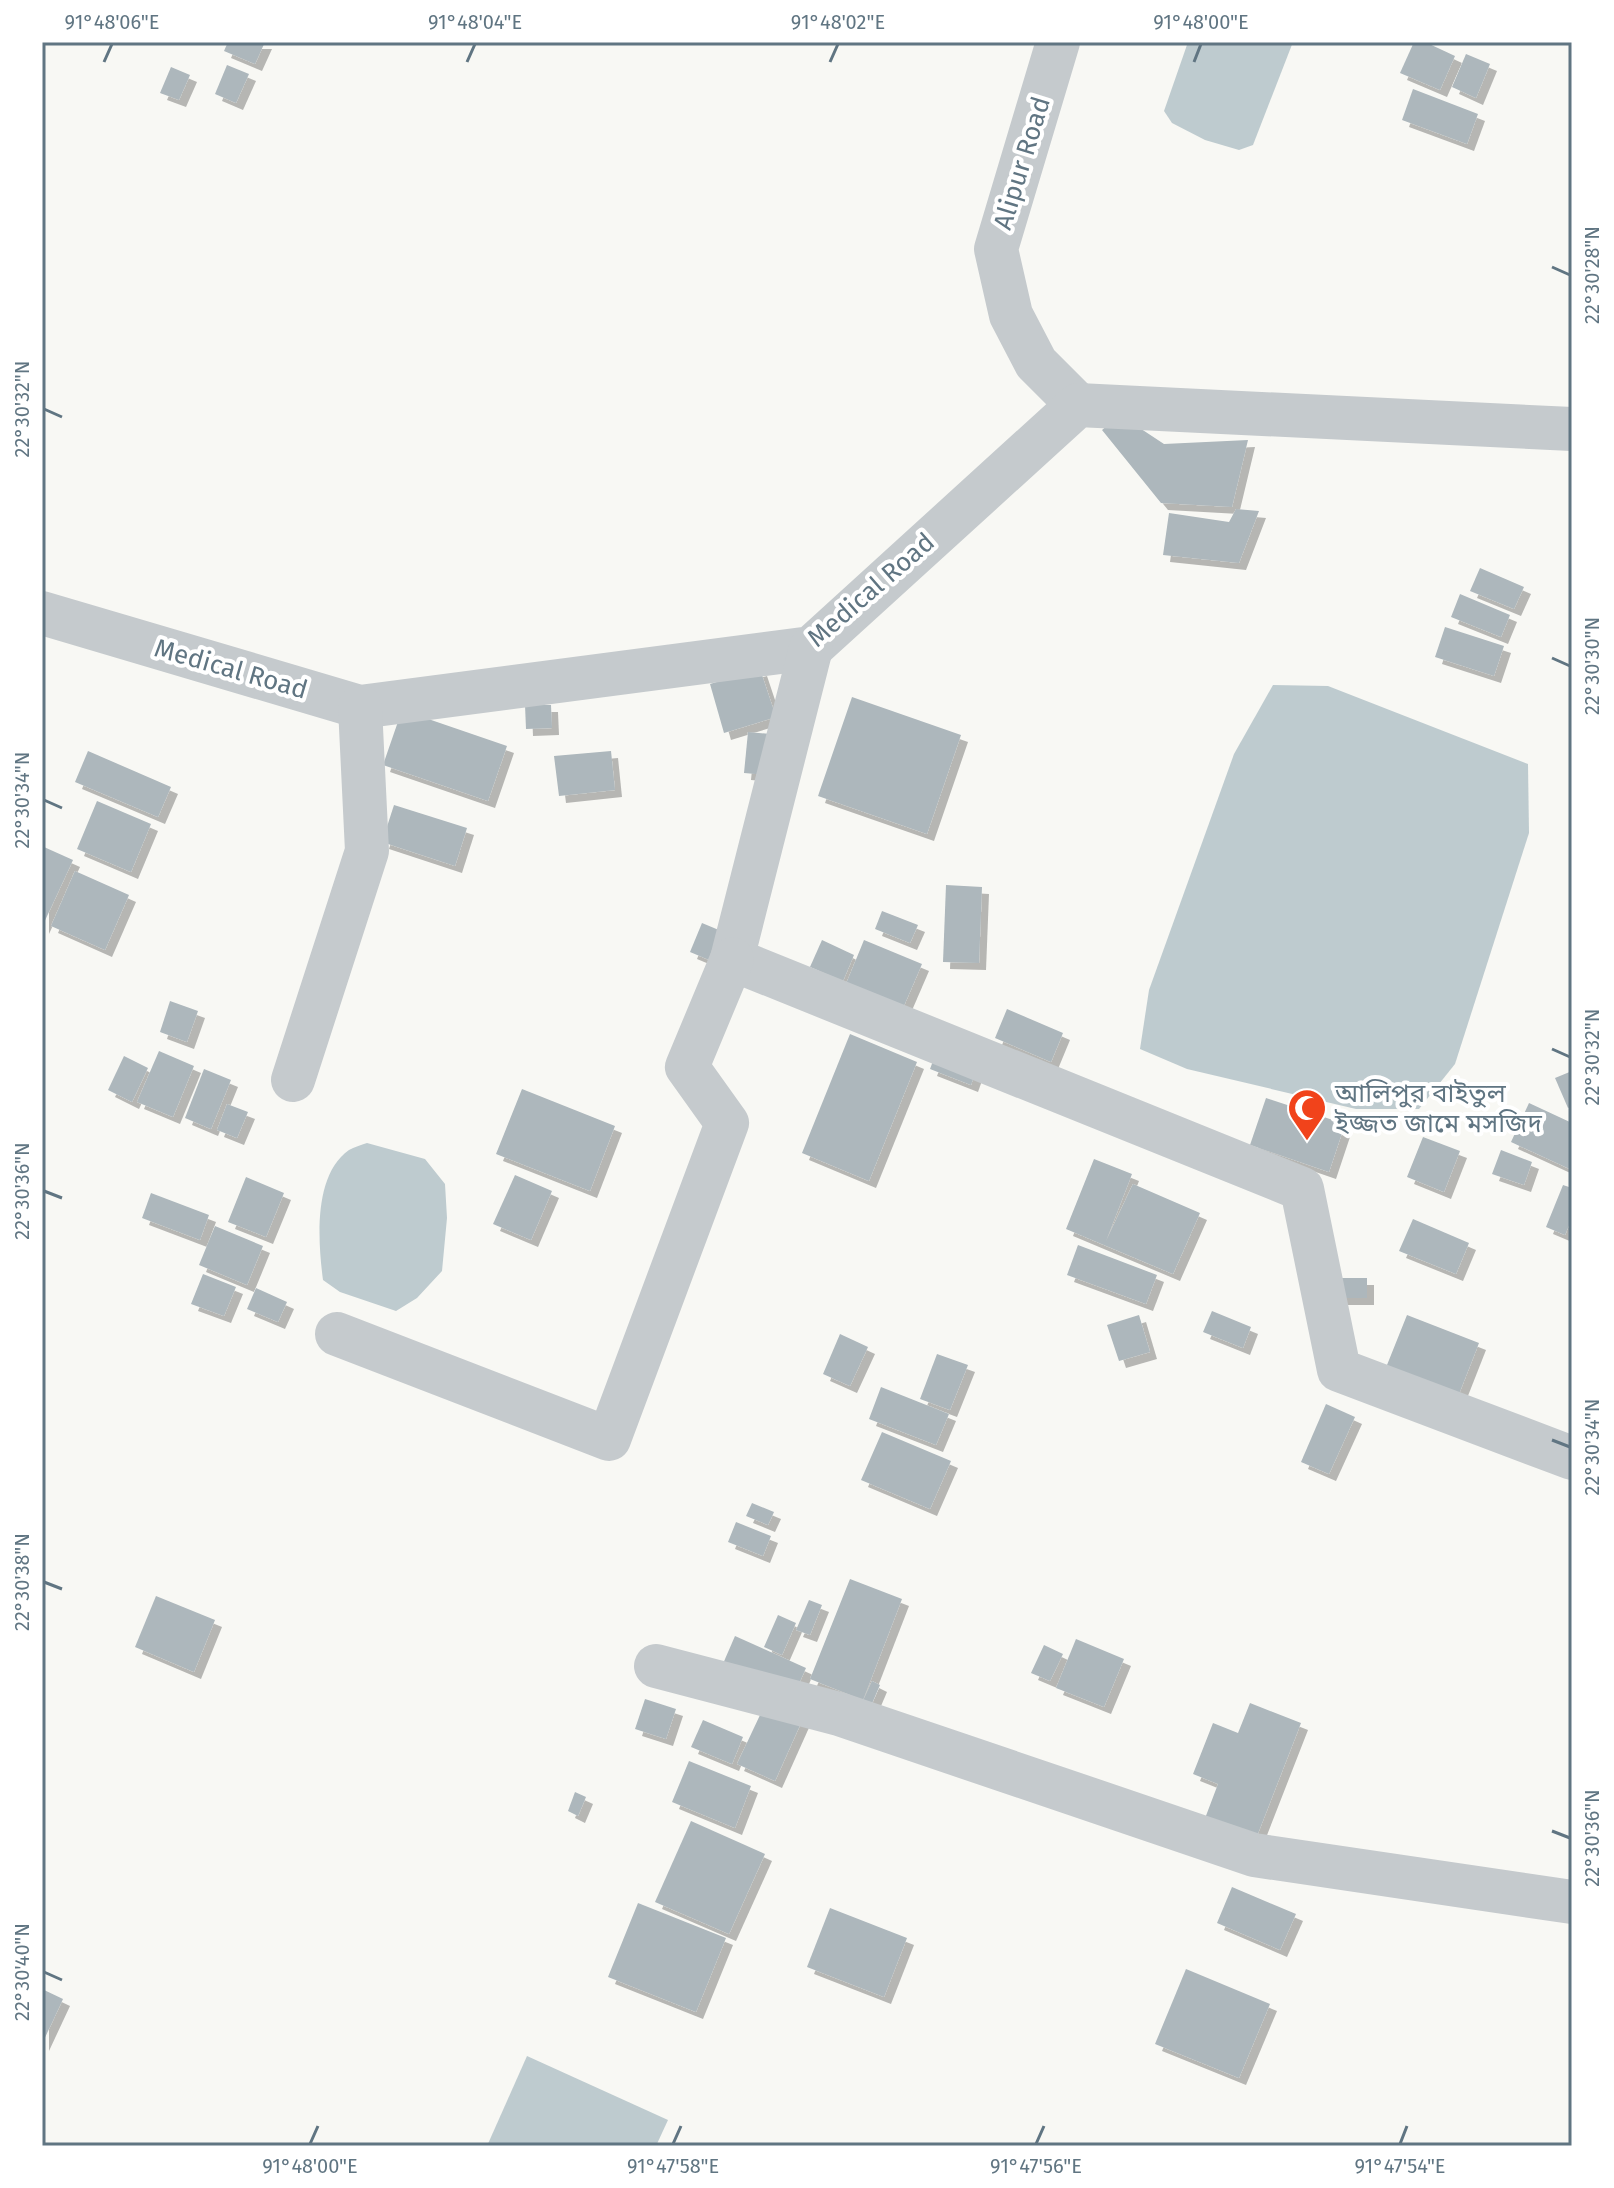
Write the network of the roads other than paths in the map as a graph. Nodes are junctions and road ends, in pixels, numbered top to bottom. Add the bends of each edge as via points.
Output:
1 (1058, 42) edge
2 (1078, 405) junction
3 (1572, 429) edge
4 (42, 613) edge
5 (811, 648) junction
6 (360, 707) junction
7 (732, 959) junction
8 (293, 1080) dead end
9 (337, 1334) dead end
10 (1572, 1458) edge
11 (656, 1666) dead end
12 (1572, 1902) edge

1 - 2 street, Alipur Road via 996,249 1011,315 1036,363
2 - 3 street
2 - 5 street, Medical Road
4 - 6 street, Medical Road
5 - 6 street, Medical Road
5 - 7 street
6 - 8 street via 367,851
7 - 9 street via 687,1067 727,1123 609,1439
7 - 10 street via 1302,1189 1339,1370
11 - 12 street via 839,1714 1254,1855

